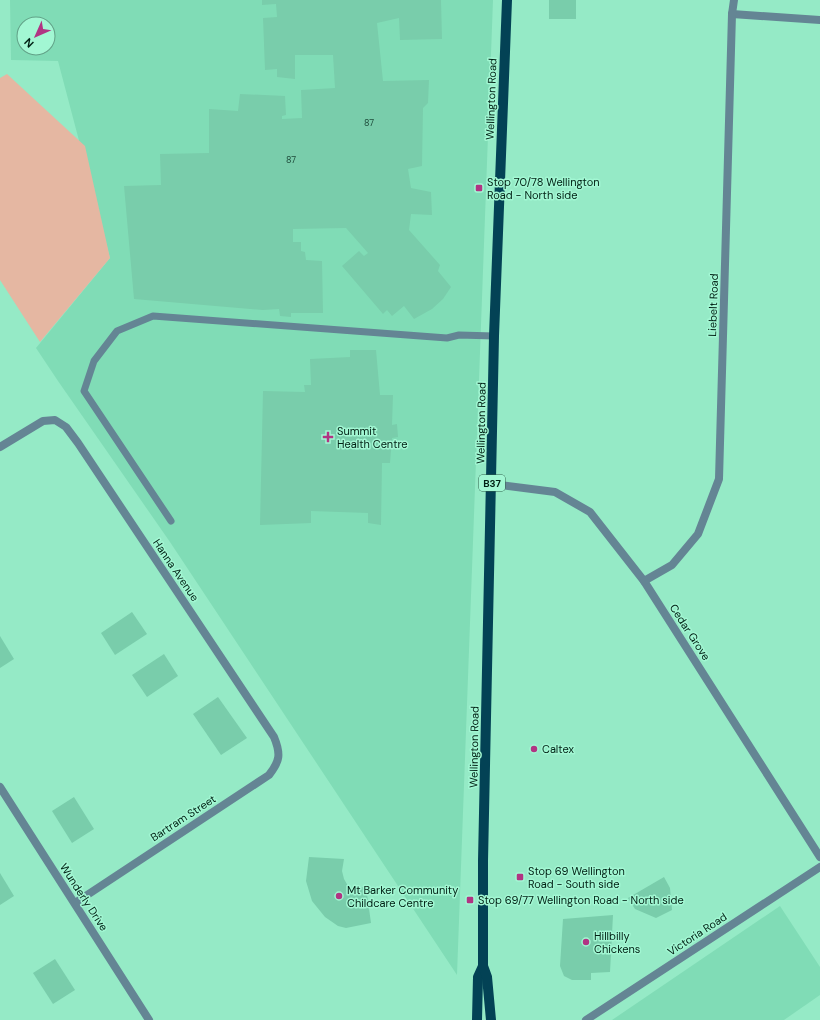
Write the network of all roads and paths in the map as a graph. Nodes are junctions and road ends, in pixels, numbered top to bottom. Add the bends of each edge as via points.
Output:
1 (507, 0) edge
2 (734, 0) edge
3 (732, 14) junction
4 (820, 20) edge
5 (494, 336) junction
6 (0, 447) edge
7 (492, 484) junction
8 (171, 521) dead end
9 (644, 581) junction
10 (274, 737) joint
11 (0, 787) edge
12 (820, 857) edge
13 (820, 867) edge
14 (75, 903) junction
15 (483, 966) junction
16 (149, 1020) edge
17 (477, 1020) edge
18 (491, 1020) edge
19 (586, 1020) edge

1 - 5 main road, Wellington Road / B37
2 - 3 street, Liebelt Road
3 - 4 street
3 - 9 street, Liebelt Road via 719,479 698,534 672,565
5 - 7 main road, Wellington Road / B37
5 - 8 lane via 459,335 447,338 153,316 117,331 94,361 84,391
6 - 10 street, Hanna Avenue via 43,421 54,420 66,427
7 - 9 street, Cedar Grove via 556,492 590,512
7 - 15 main road, Wellington Road / B37
9 - 12 street, Cedar Grove
10 - 14 street, Bartram Street via 279,760 269,775
11 - 14 street, Wunderly Drive
13 - 19 street, Victoria Road
14 - 16 street, Wunderly Drive
15 - 17 main road, Wellington Road / B37 via 478,977
15 - 18 main road, Wellington Road / B37 via 487,977

